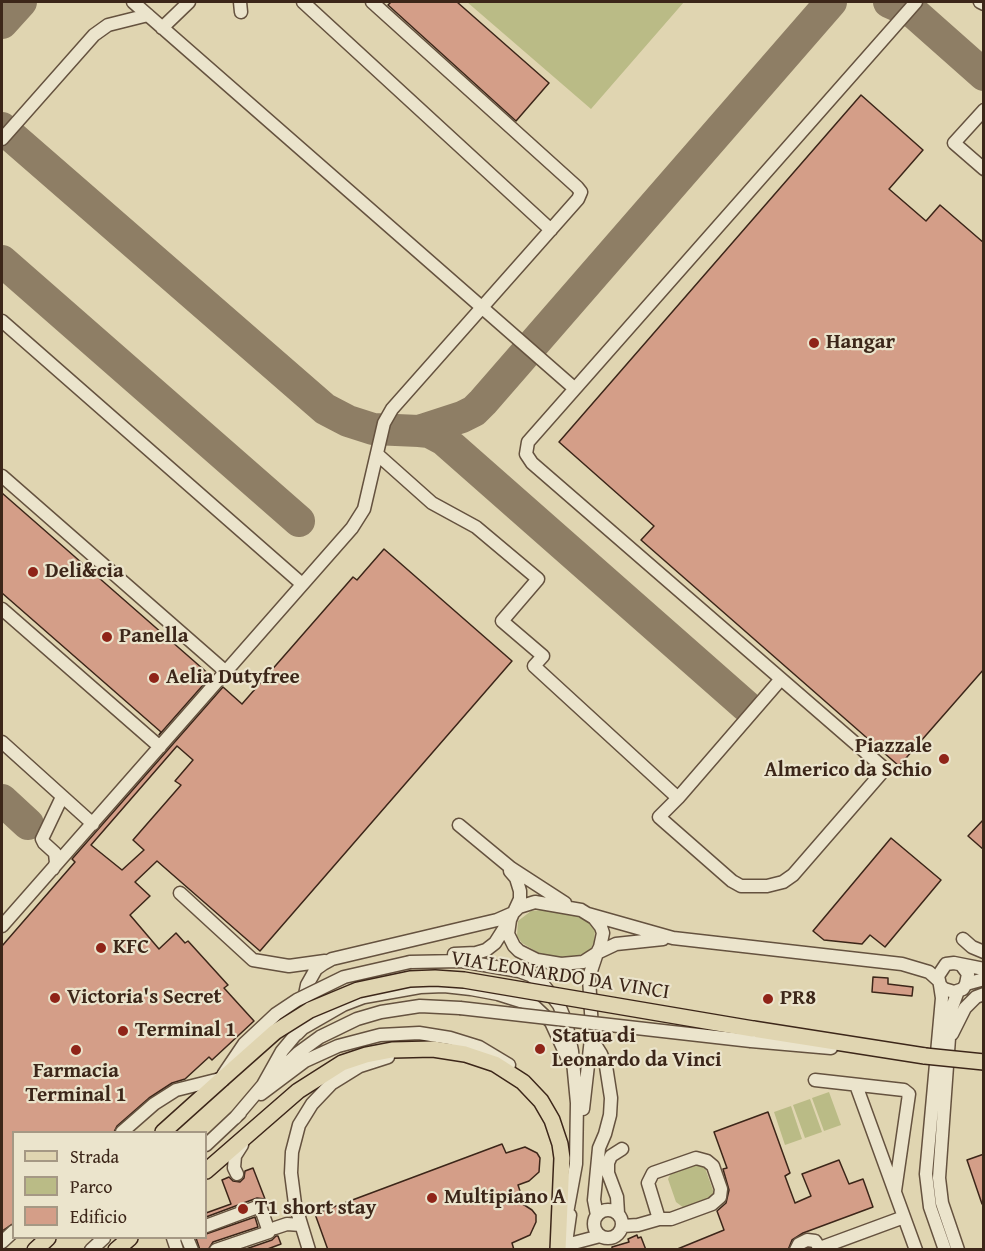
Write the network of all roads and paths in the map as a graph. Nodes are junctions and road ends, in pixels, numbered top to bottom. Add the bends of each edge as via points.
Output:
1 (133, 2) edge
2 (189, 2) edge
3 (303, 2) edge
4 (372, 2) edge
5 (916, 2) edge
6 (148, 15) junction
7 (162, 28) junction
8 (984, 110) edge
9 (2, 139) edge
10 (984, 169) edge
11 (551, 230) junction
12 (481, 308) junction
13 (2, 321) edge
14 (574, 388) junction
15 (377, 454) junction
16 (2, 476) edge
17 (302, 584) junction
18 (2, 609) edge
19 (226, 672) junction
20 (781, 679) junction
21 (2, 742) edge
22 (160, 747) junction
23 (62, 797) junction
24 (678, 798) junction
25 (93, 824) junction
26 (459, 825) dead end
27 (488, 849) junction
28 (51, 871) junction
29 (180, 893) dead end
30 (574, 909) junction
31 (588, 914) junction
32 (511, 916) junction
33 (2, 926) edge
34 (673, 938) junction
35 (963, 939) dead end
36 (984, 952) edge
37 (597, 953) junction
38 (461, 957) junction
39 (332, 960) junction
40 (903, 964) junction
41 (946, 964) junction
42 (962, 966) junction
43 (984, 969) edge
44 (984, 979) edge
45 (939, 983) junction
46 (962, 988) junction
47 (984, 994) edge
48 (294, 1038) junction
49 (591, 1038) junction
50 (949, 1041) junction
51 (452, 1051) junction
52 (925, 1056) junction
53 (984, 1062) edge
54 (222, 1079) junction
55 (815, 1080) dead end
56 (856, 1085) junction
57 (577, 1092) junction
58 (536, 1095) junction
59 (255, 1099) junction
60 (235, 1118) junction
61 (936, 1120) junction
62 (258, 1125) junction
63 (123, 1131) edge
64 (164, 1131) edge
65 (207, 1143) edge
66 (622, 1149) dead end
67 (569, 1166) junction
68 (207, 1170) edge
69 (237, 1174) dead end
70 (895, 1191) junction
71 (618, 1213) junction
72 (597, 1215) junction
73 (904, 1217) junction
74 (659, 1219) junction
75 (942, 1222) junction
76 (301, 1225) junction
77 (207, 1226) edge
78 (623, 1226) junction
79 (275, 1228) dead end
80 (600, 1236) junction
81 (47, 1239) edge
82 (103, 1239) edge
83 (129, 1239) edge
84 (310, 1247) edge
85 (562, 1248) edge
86 (820, 1249) edge
87 (34, 1250) edge
88 (91, 1250) edge
89 (116, 1250) edge
90 (216, 1250) edge
91 (553, 1250) edge
92 (796, 1250) edge
93 (916, 1250) edge
94 (945, 1250) edge
95 (958, 1250) edge

1 - 6 street
2 - 7 street
3 - 11 street
4 - 11 street via 581,192
5 - 14 street
6 - 7 street
6 - 9 street via 108,25 94,35
7 - 12 street
8 - 10 street via 954,143
11 - 12 street
12 - 14 street
12 - 15 street via 392,409 384,423
13 - 17 street
14 - 20 street via 528,442 526,454 532,463
15 - 17 street via 360,519
15 - 24 street via 432,503 476,527 538,579 502,621 543,656 534,666
16 - 19 street
17 - 19 street
18 - 22 street
19 - 22 street
20 - 24 street
20 - 24 street via 885,769 793,875 759,888 732,881 659,818
21 - 23 street
22 - 25 street
23 - 25 street
23 - 28 street via 42,839 55,853 56,863
25 - 28 street
26 - 27 street
27 - 30 street
27 - 32 street via 520,885 520,899
28 - 33 street
29 - 39 street via 253,960 289,966
30 - 31 street
30 - 32 street via 535,902
31 - 34 street
31 - 37 street via 603,933
32 - 37 street via 508,934 514,946 537,960 575,964
32 - 38 street via 490,947
32 - 39 street
34 - 37 street via 625,942
34 - 40 street
35 - 36 street
37 - 49 street via 588,981
38 - 54 street, bridge via 433,954 344,977 297,1000 244,1044
38 - 57 street via 525,973 548,990 559,1005 567,1028
39 - 48 street via 311,976
40 - 41 street
40 - 45 street via 929,972
41 - 42 street
41 - 45 street via 940,971
42 - 43 street
42 - 46 street via 968,974
44 - 46 street
45 - 46 street via 948,992
45 - 61 street via 942,998
46 - 50 street via 951,1010
47 - 50 street via 965,1008
48 - 57 street via 303,1028 343,1005 386,992 444,986 498,994 533,1005 551,1022 567,1054
48 - 60 street
49 - 67 street
49 - 72 street via 606,1066 611,1098 608,1125 599,1148 594,1200
50 - 61 street
51 - 58 main road via 495,1064
51 - 62 main road via 423,1048 358,1057 312,1081
51 - 76 street via 417,1051 367,1063 341,1076 312,1104 299,1125 291,1161 292,1190
52 - 53 main road, VIA LEONARDO DA VINCI, bridge
52 - 54 main road, VIA LEONARDO DA VINCI, bridge via 435,978 379,985 325,1002 275,1032
52 - 59 street, bridge via 460,1008 403,1008 338,1027 298,1053
54 - 63 street via 176,1090
54 - 64 main road, VIA LEONARDO DA VINCI
55 - 56 street
56 - 70 street
56 - 70 street via 904,1090 909,1094
57 - 67 street
58 - 59 street via 513,1069 479,1047 443,1036 402,1033 361,1039 316,1056 292,1069
58 - 67 main road via 555,1128
59 - 60 street
60 - 65 street
61 - 75 street via 926,1184 930,1207
62 - 68 main road
62 - 69 street via 238,1149 234,1168
66 - 71 street via 608,1163
67 - 85 main road
67 - 91 street
70 - 73 street
71 - 72 street via 605,1210
71 - 78 street
72 - 80 street via 594,1229
73 - 86 street
73 - 93 street
74 - 74 street via 672,1219 712,1204 720,1197 713,1166 696,1158 653,1173 648,1183
74 - 78 street
75 - 94 street
75 - 95 street
76 - 79 street
76 - 84 street
77 - 90 street via 260,1206 268,1232
78 - 80 street via 614,1237
80 - 85 street
81 - 87 main road
82 - 88 street
83 - 89 main road
86 - 92 street via 815,1241 807,1240

